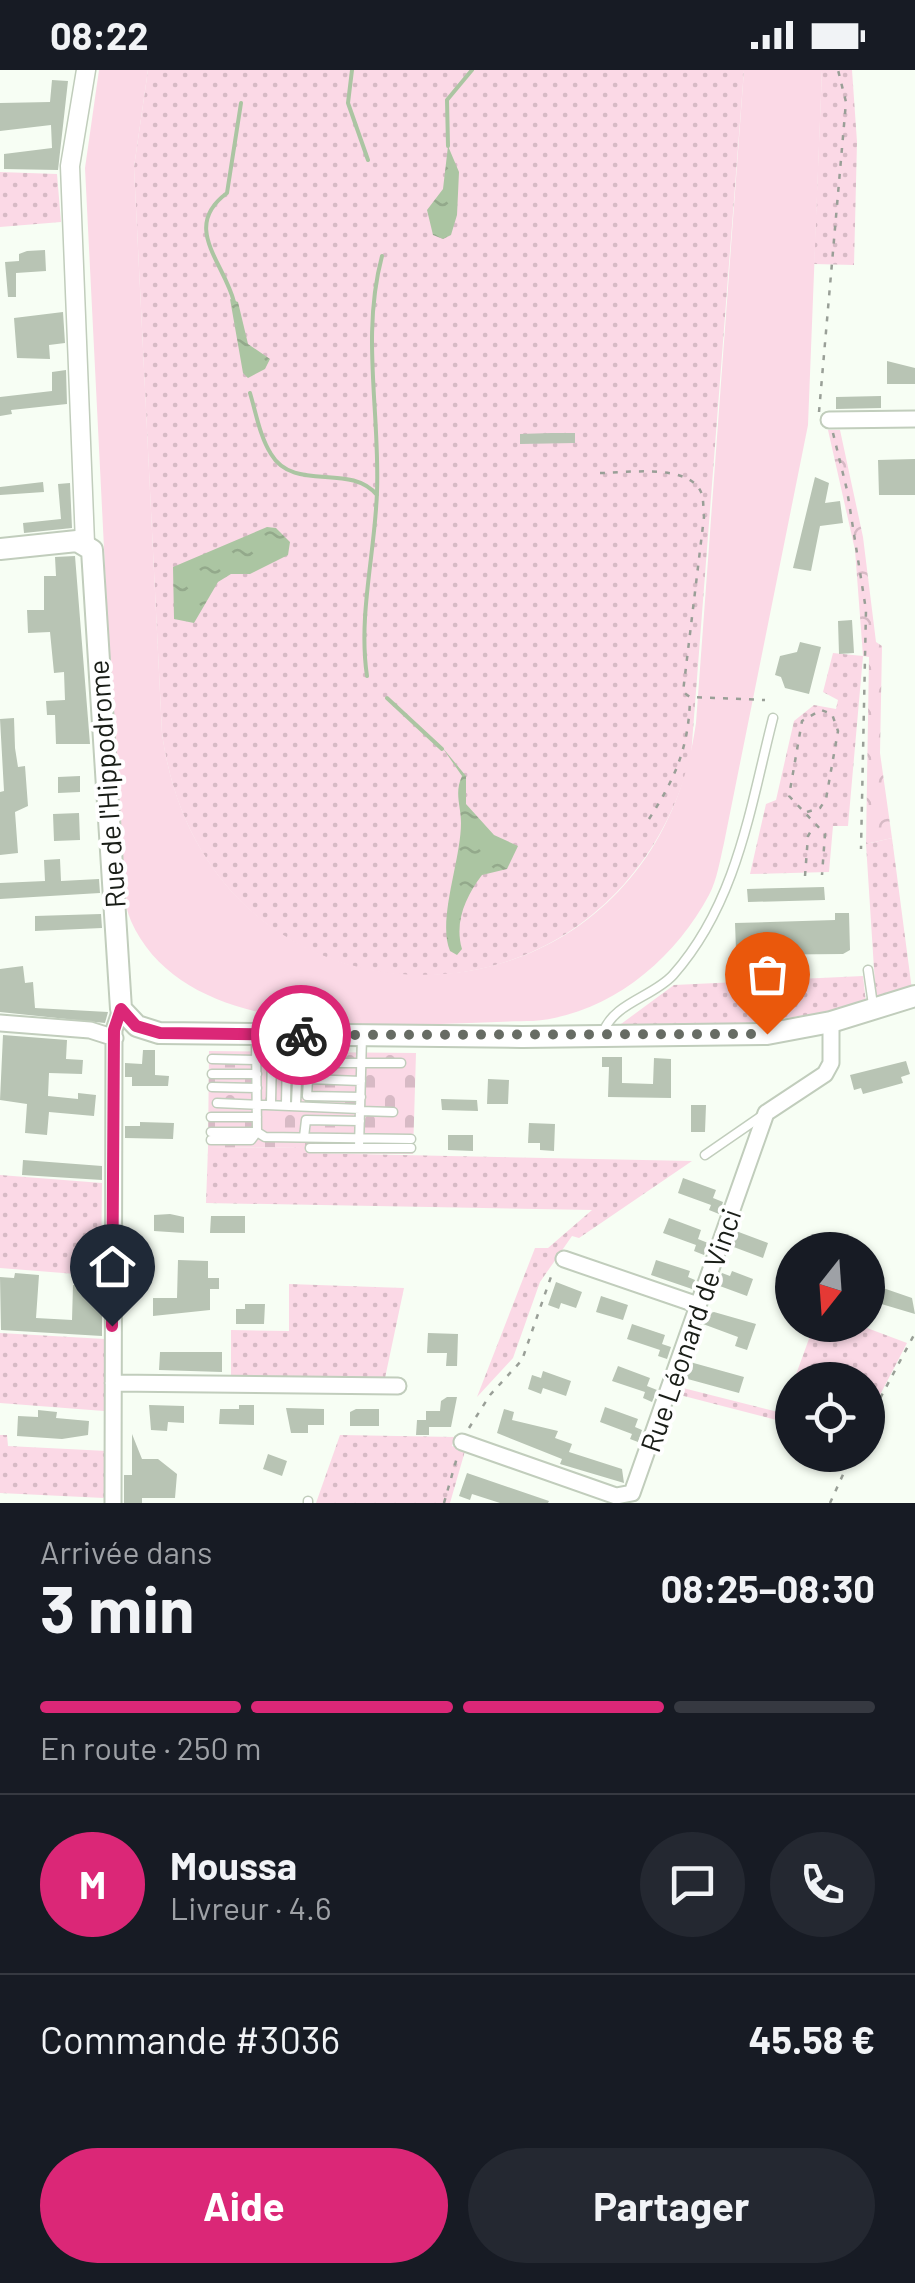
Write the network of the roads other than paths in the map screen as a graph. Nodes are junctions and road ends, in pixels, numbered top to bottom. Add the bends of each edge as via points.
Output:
1 (86, 70) edge
2 (915, 419) edge
3 (829, 420) road end
4 (85, 543) junction
5 (0, 549) edge
6 (773, 718) dead end
7 (868, 970) dead end
8 (906, 999) edge
9 (121, 1009) junction
10 (873, 1010) junction
11 (831, 1022) junction
12 (0, 1023) edge
13 (136, 1026) junction
14 (256, 1034) junction
15 (362, 1036) junction
16 (602, 1037) junction
17 (115, 1038) junction
18 (272, 1055) dead end
19 (287, 1055) dead end
20 (298, 1056) dead end
21 (212, 1060) dead end
22 (257, 1060) junction
23 (362, 1063) junction
24 (401, 1063) dead end
25 (212, 1074) dead end
26 (257, 1074) junction
27 (308, 1079) junction
28 (361, 1081) junction
29 (212, 1087) dead end
30 (257, 1088) junction
31 (361, 1097) junction
32 (256, 1102) junction
33 (216, 1103) dead end
34 (271, 1103) junction
35 (291, 1103) junction
36 (306, 1108) junction
37 (393, 1112) dead end
38 (766, 1113) junction
39 (360, 1114) junction
40 (211, 1117) dead end
41 (256, 1117) junction
42 (306, 1120) junction
43 (256, 1132) junction
44 (211, 1136) dead end
45 (304, 1138) junction
46 (359, 1143) junction
47 (411, 1144) dead end
48 (310, 1148) dead end
49 (704, 1155) dead end
50 (564, 1259) road end
51 (698, 1304) junction
52 (112, 1384) junction
53 (398, 1386) dead end
54 (462, 1442) road end
55 (113, 1503) edge

1 - 4 street, Rue de l'Hippodrome via 70,166
2 - 3 street
4 - 5 main road
4 - 9 main road, Rue de l'Hippodrome via 94,558
6 - 16 lane via 722,904 671,977 609,1019
7 - 10 lane
8 - 10 main road
9 - 13 main road
9 - 17 street, Rue de l'Hippodrome
10 - 11 main road
11 - 16 main road via 767,1034
11 - 38 street via 825,1074
12 - 17 street
13 - 14 main road via 160,1033
13 - 17 street
14 - 15 main road
14 - 22 lane
15 - 16 main road
15 - 23 lane
17 - 52 street, Rue de l'Hippodrome
18 - 34 lane
19 - 35 lane
20 - 35 lane
21 - 22 lane
22 - 26 lane
23 - 24 lane
23 - 27 lane via 309,1063
23 - 28 lane
25 - 26 lane
26 - 30 lane
27 - 28 lane
27 - 31 lane via 307,1096
28 - 31 lane
29 - 30 lane
30 - 32 lane
31 - 39 lane
32 - 33 lane
32 - 34 lane
32 - 41 lane
34 - 35 lane
35 - 36 lane
36 - 39 lane
36 - 42 lane
37 - 39 lane
38 - 49 lane
38 - 51 street, Rue Léonard de Vinci
39 - 42 lane
39 - 46 lane
40 - 41 lane
41 - 43 lane
42 - 45 lane
43 - 44 lane via 250,1140
43 - 45 lane
45 - 46 lane
46 - 47 lane
46 - 48 lane
50 - 51 street
51 - 54 street, Rue Léonard de Vinci via 630,1496
52 - 53 street
52 - 55 street, Rue de l'Hippodrome

